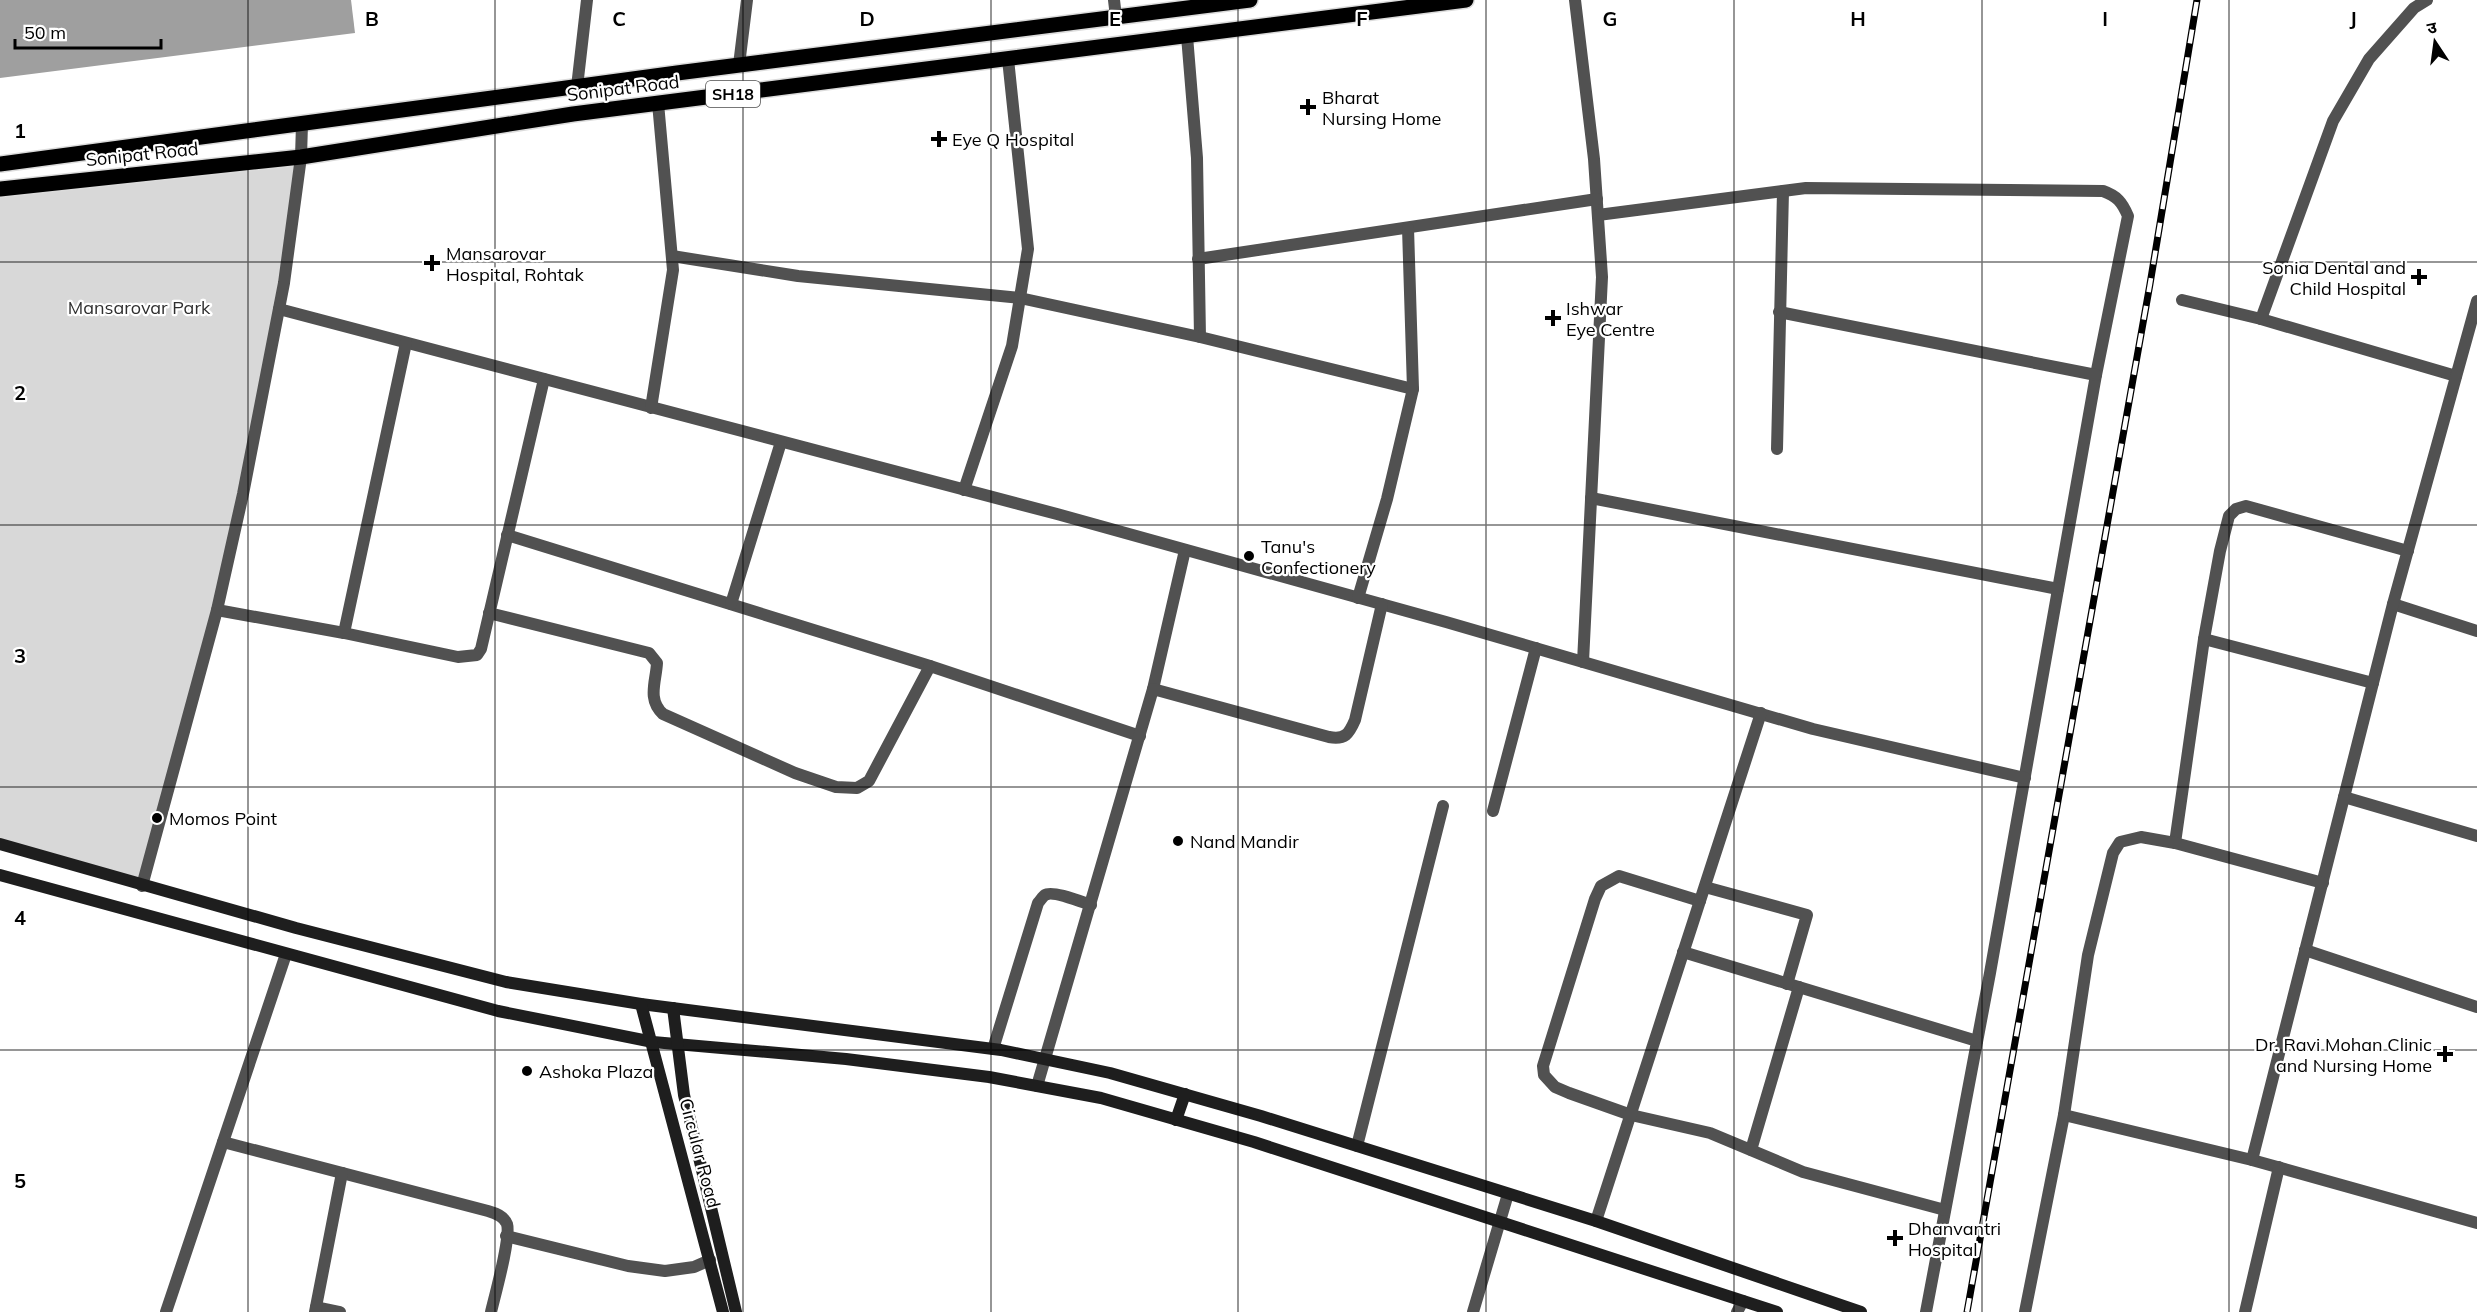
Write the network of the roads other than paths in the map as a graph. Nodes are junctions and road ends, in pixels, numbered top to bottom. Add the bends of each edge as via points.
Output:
1 (587, 0) edge
2 (747, 0) edge
3 (1114, 0) edge
4 (1250, 0) edge
5 (1466, 0) edge
6 (1575, 0) edge
7 (2427, 0) edge
8 (1116, 17) junction
9 (1187, 36) junction
10 (1008, 58) junction
11 (739, 65) junction
12 (576, 87) junction
13 (658, 103) junction
14 (302, 124) junction
15 (301, 157) junction
16 (0, 164) edge
17 (0, 189) edge
18 (1783, 190) junction
19 (1597, 200) junction
20 (1598, 215) junction
21 (1408, 228) junction
22 (672, 256) junction
23 (1198, 260) junction
24 (1020, 298) junction
25 (2182, 300) dead end
26 (2477, 301) edge
27 (279, 309) junction
28 (1779, 312) junction
29 (2261, 319) junction
30 (1200, 337) junction
31 (406, 343) junction
32 (2096, 375) junction
33 (2456, 376) junction
34 (544, 379) junction
35 (1413, 389) junction
36 (651, 408) junction
37 (781, 442) junction
38 (1777, 449) dead end
39 (964, 490) junction
40 (1592, 498) junction
41 (507, 535) junction
42 (1185, 550) junction
43 (2408, 551) junction
44 (2058, 589) junction
45 (1358, 597) junction
46 (732, 604) junction
47 (1382, 604) junction
48 (2393, 604) junction
49 (217, 610) junction
50 (489, 613) junction
51 (2477, 631) edge
52 (344, 633) junction
53 (2204, 639) junction
54 (1536, 648) junction
55 (1583, 662) junction
56 (930, 666) junction
57 (2373, 683) junction
58 (1153, 689) junction
59 (1761, 714) junction
60 (1140, 736) junction
61 (2025, 778) junction
62 (2344, 796) junction
63 (1443, 806) dead end
64 (1493, 811) dead end
65 (2477, 836) edge
66 (2175, 843) junction
67 (0, 844) edge
68 (0, 874) edge
69 (2322, 883) junction
70 (142, 886) junction
71 (1705, 887) junction
72 (1700, 901) junction
73 (1090, 905) junction
74 (2305, 950) junction
75 (1683, 952) junction
76 (286, 954) junction
77 (1793, 986) junction
78 (641, 1004) junction
79 (2477, 1007) edge
80 (673, 1008) junction
81 (1977, 1041) junction
82 (653, 1042) junction
83 (678, 1043) junction
84 (993, 1049) junction
85 (1046, 1059) junction
86 (1037, 1086) junction
87 (1185, 1094) junction
88 (1631, 1115) junction
89 (2064, 1115) junction
90 (1176, 1120) junction
91 (223, 1142) junction
92 (1357, 1146) junction
93 (1751, 1150) junction
94 (2252, 1160) junction
95 (2279, 1167) junction
96 (342, 1173) junction
97 (1508, 1194) junction
98 (1946, 1210) junction
99 (1500, 1221) junction
100 (1596, 1221) junction
101 (2477, 1223) edge
102 (506, 1236) junction
103 (710, 1260) junction
104 (1740, 1306) edge
105 (316, 1310) edge
106 (166, 1312) edge
107 (340, 1312) edge
108 (492, 1312) edge
109 (723, 1312) edge
110 (736, 1312) edge
111 (1473, 1312) edge
112 (1777, 1312) edge
113 (1861, 1312) edge
114 (1926, 1312) edge
115 (2025, 1312) edge
116 (2245, 1312) edge

1 - 12 street
2 - 11 street
3 - 8 street
4 - 8 main road, Sonipat Road / SH18
5 - 9 main road, Sonipat Road / SH18
6 - 19 street
7 - 29 street via 2414,8 2369,59 2333,121
8 - 11 main road, Sonipat Road / SH18
9 - 10 main road, Sonipat Road / SH18
9 - 23 street via 1197,158
10 - 13 main road, Sonipat Road / SH18
10 - 24 street via 1028,249
11 - 12 main road, Sonipat Road / SH18
12 - 14 main road, Sonipat Road / SH18
13 - 15 main road, Sonipat Road / SH18
13 - 22 street
14 - 15 street
14 - 16 main road, Sonipat Road / SH18
15 - 17 main road, Sonipat Road / SH18
15 - 27 street
18 - 20 street
18 - 28 street
18 - 32 street via 2091,191 2115,195 2128,216
19 - 20 street
19 - 21 street
20 - 40 street via 1602,277
21 - 23 street
21 - 35 street
22 - 24 street via 798,276
22 - 36 street
23 - 30 street
24 - 30 street
24 - 39 street via 1012,346
25 - 29 street
26 - 33 street
27 - 31 street
27 - 49 street
28 - 32 street
28 - 38 street
29 - 33 street
30 - 35 street
31 - 34 street
31 - 52 street
32 - 44 street
33 - 43 street
34 - 36 street
34 - 41 street
35 - 45 street
36 - 37 street
37 - 39 street
37 - 46 street
39 - 42 street
40 - 44 street
40 - 55 street
41 - 46 street
41 - 50 street
42 - 45 street
42 - 58 street
43 - 48 street
43 - 53 street via 2246,506 2236,509 2229,516 2220,551
44 - 61 street
45 - 47 street
46 - 56 street
47 - 54 street
47 - 58 street via 1355,720 1350,733 1343,738
48 - 51 street
48 - 57 street
49 - 52 street
49 - 70 street
50 - 52 street via 481,649 477,655 468,657
50 - 56 street via 649,653 657,663 652,696 663,714 836,788 857,788 869,781
53 - 57 street
53 - 66 street
54 - 55 street
54 - 64 street
55 - 59 street
56 - 60 street
57 - 62 street
58 - 60 street
59 - 61 street
59 - 71 street
60 - 73 street
61 - 81 street
62 - 65 street
62 - 69 street
63 - 92 street
66 - 69 street
66 - 89 street via 2132,838 2120,842 2112,853 2088,955
67 - 70 main road
68 - 76 main road
69 - 74 street
70 - 78 main road via 506,982
71 - 72 street
71 - 77 street via 1807,915
72 - 75 street
72 - 88 street via 1619,876 1601,886 1595,899 1543,1066 1544,1075 1555,1087
73 - 84 street via 1048,893 1038,903
73 - 85 street
74 - 79 street
74 - 94 street
75 - 77 street
75 - 88 street
76 - 82 main road via 498,1011
76 - 91 street
77 - 81 street
77 - 93 street
78 - 80 main road
78 - 82 main road, Circular Road
80 - 83 main road, Circular Road
80 - 84 main road
81 - 98 street
82 - 83 main road
82 - 103 main road, Circular Road
83 - 86 main road via 846,1059
83 - 110 main road, Circular Road via 684,1095
84 - 85 main road
85 - 86 street
85 - 87 main road
86 - 90 main road via 1101,1098
87 - 90 main road
87 - 92 main road
88 - 93 street via 1710,1133
88 - 100 street
89 - 94 street
89 - 115 street
90 - 99 main road
91 - 96 street
91 - 106 street
92 - 97 main road
93 - 98 street via 1803,1172
94 - 95 street
95 - 101 street
95 - 116 street
96 - 102 street via 488,1211 501,1216 507,1224
96 - 105 street
97 - 99 street
97 - 100 main road
98 - 114 street
99 - 104 main road
99 - 111 street
100 - 113 main road
102 - 103 street via 628,1266 665,1271 694,1267
102 - 108 street
103 - 109 main road, Circular Road
104 - 112 main road
105 - 107 street

